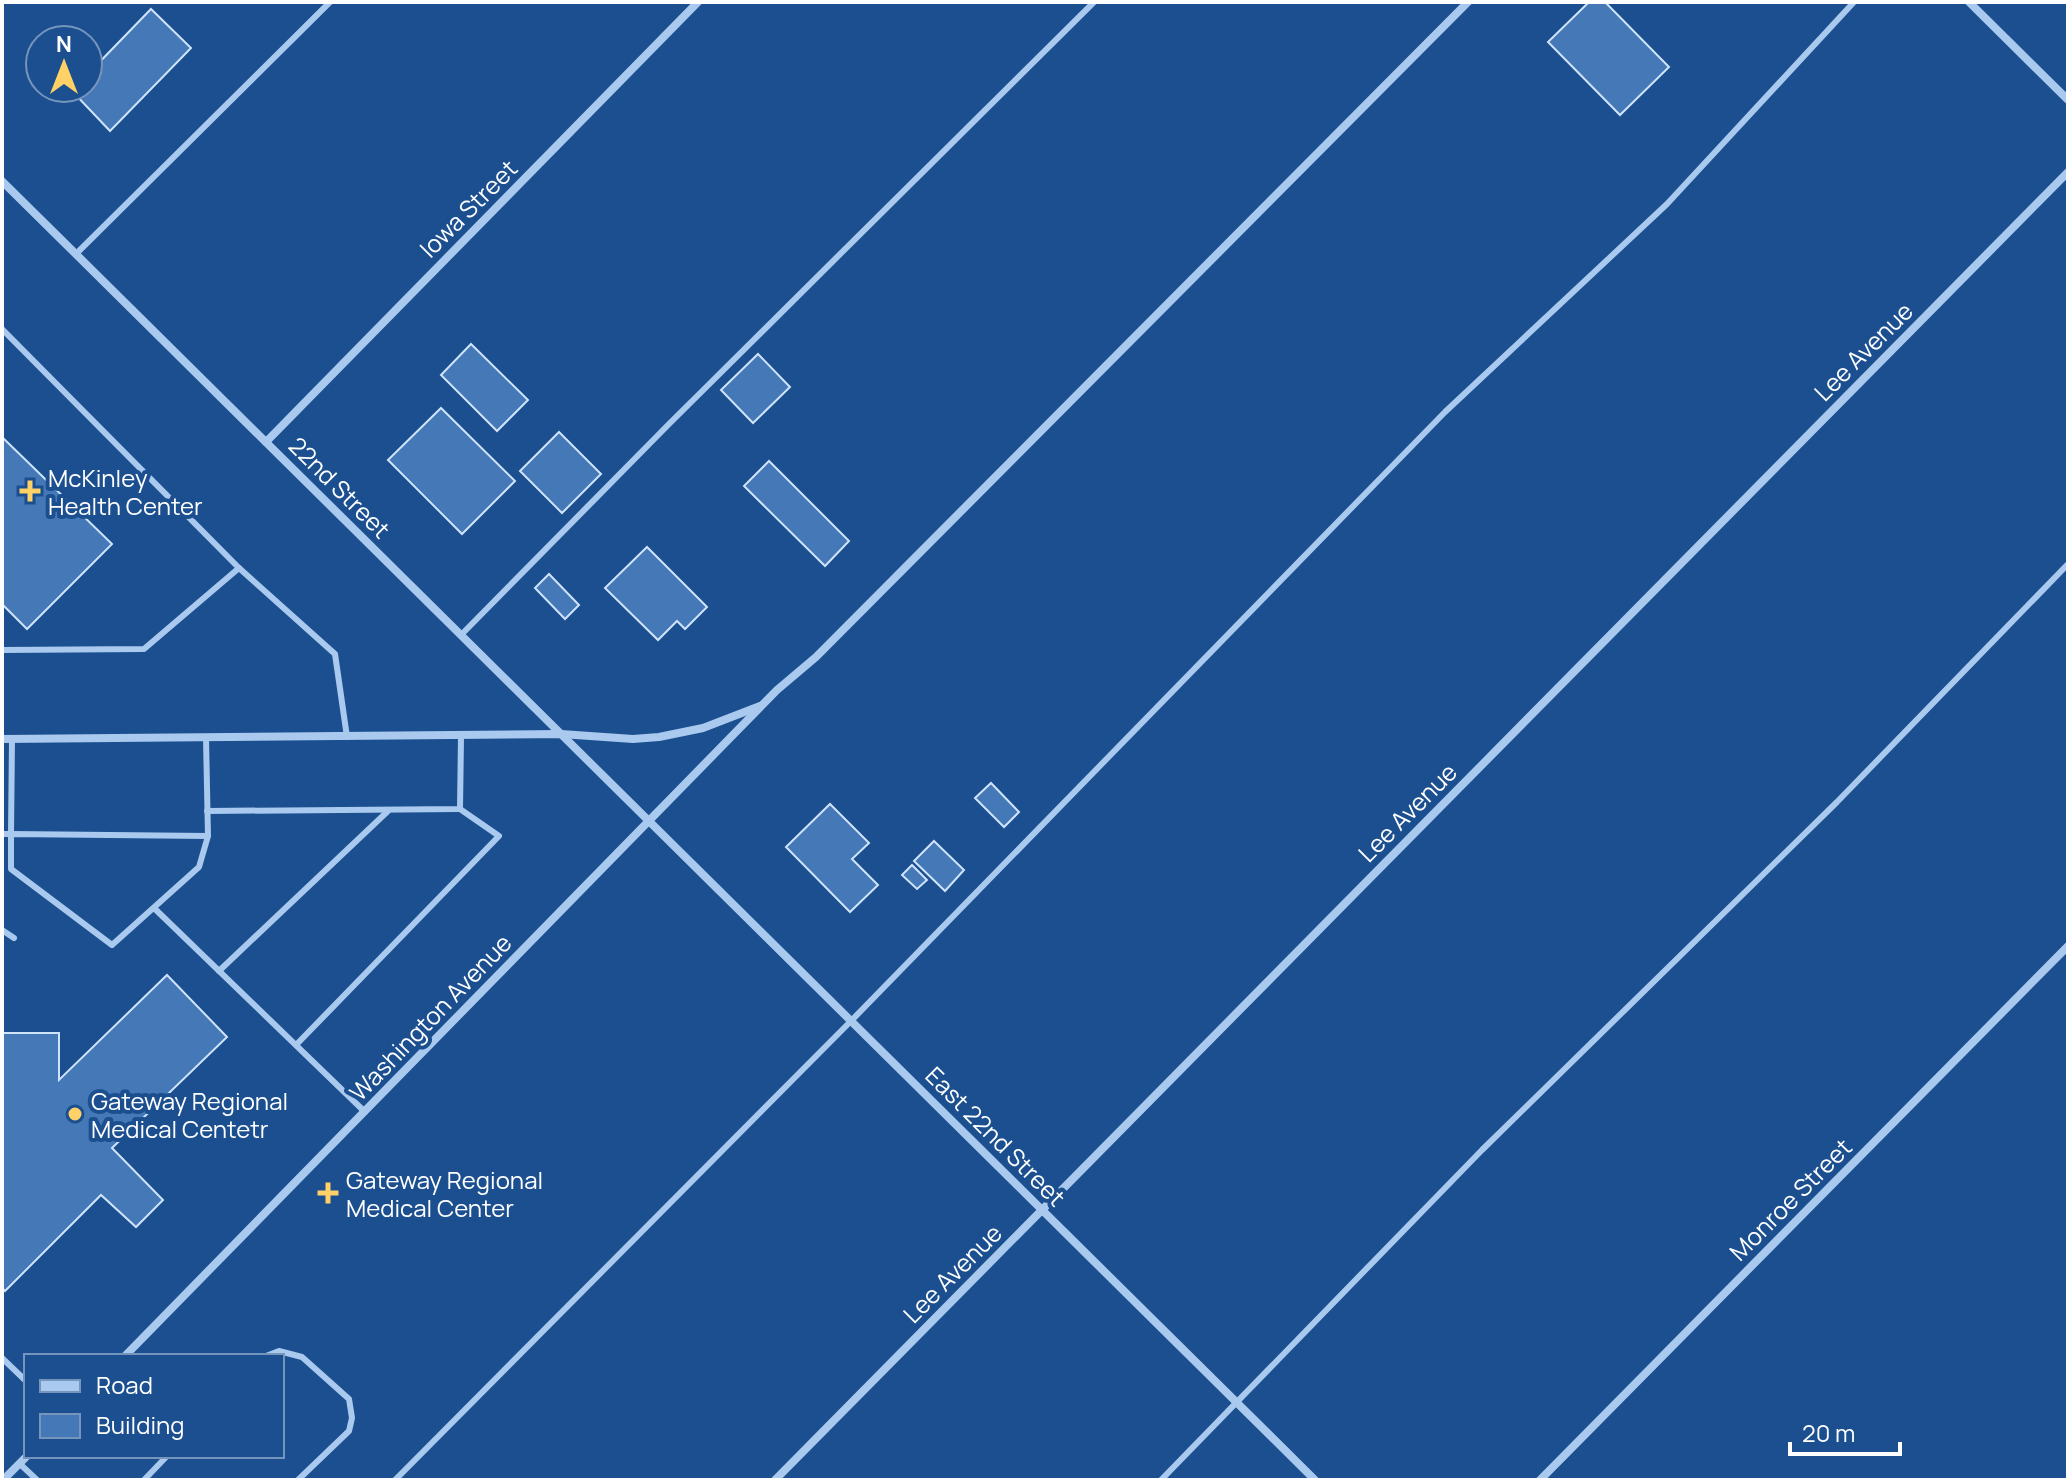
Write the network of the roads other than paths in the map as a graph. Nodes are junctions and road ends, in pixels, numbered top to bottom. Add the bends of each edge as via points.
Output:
1 (330, 2) edge
2 (698, 2) edge
3 (1094, 2) edge
4 (1468, 2) edge
5 (1854, 2) edge
6 (1969, 2) edge
7 (2068, 100) edge
8 (2068, 172) edge
9 (2, 181) edge
10 (76, 254) junction
11 (2, 329) edge
12 (266, 442) junction
13 (2068, 564) edge
14 (239, 568) junction
15 (461, 635) junction
16 (2, 650) edge
17 (763, 705) junction
18 (561, 734) junction
19 (347, 737) junction
20 (461, 737) junction
21 (206, 738) junction
22 (7, 739) edge
23 (460, 809) junction
24 (390, 810) junction
25 (207, 811) junction
26 (649, 821) junction
27 (2, 834) edge
28 (11, 834) junction
29 (208, 836) junction
30 (154, 908) junction
31 (2, 930) edge
32 (14, 938) dead end
33 (2068, 946) edge
34 (219, 971) junction
35 (851, 1021) junction
36 (296, 1045) junction
37 (365, 1112) junction
38 (1042, 1210) junction
39 (127, 1354) edge
40 (271, 1354) edge
41 (2, 1358) edge
42 (24, 1379) edge
43 (1237, 1403) junction
44 (25, 1458) edge
45 (165, 1458) edge
46 (20, 1464) junction
47 (3, 1480) edge
48 (37, 1480) edge
49 (144, 1480) edge
50 (298, 1480) edge
51 (395, 1480) edge
52 (775, 1480) edge
53 (1161, 1480) edge
54 (1315, 1480) edge
55 (1540, 1480) edge

1 - 10 lane
2 - 12 street, Iowa Street
3 - 15 lane
4 - 17 street, Washington Avenue
5 - 35 lane via 1667,204 1445,412
6 - 7 street
8 - 38 street, Lee Avenue
9 - 10 street, 22nd Street
10 - 12 street, 22nd Street
11 - 14 lane
12 - 15 street, 22nd Street
13 - 43 lane
14 - 16 lane via 144,649
14 - 19 lane via 335,654
15 - 18 street, 22nd Street
17 - 18 street via 703,728 659,737
17 - 26 street, Washington Avenue
18 - 20 street
18 - 26 street, 22nd Street
19 - 20 street
19 - 21 street
20 - 23 lane
21 - 22 street
21 - 25 lane
22 - 28 lane
23 - 24 lane
23 - 36 lane via 499,836
24 - 25 lane
24 - 34 lane
25 - 29 lane
26 - 35 street, East 22nd Street
26 - 37 street, Washington Avenue
27 - 28 lane
28 - 29 lane
28 - 30 lane via 11,869 112,945
29 - 30 lane via 199,867
30 - 34 lane
31 - 32 lane
33 - 55 street, Monroe Street
34 - 36 lane
35 - 38 street, East 22nd Street
35 - 51 lane
36 - 37 lane
37 - 39 street, Washington Avenue
38 - 43 street, East 22nd Street
38 - 52 street, Lee Avenue
40 - 50 lane via 302,1357 349,1399 349,1431
41 - 42 lane
43 - 53 lane
43 - 54 street, East 22nd Street
44 - 46 street
45 - 49 lane
46 - 47 street
46 - 48 lane

